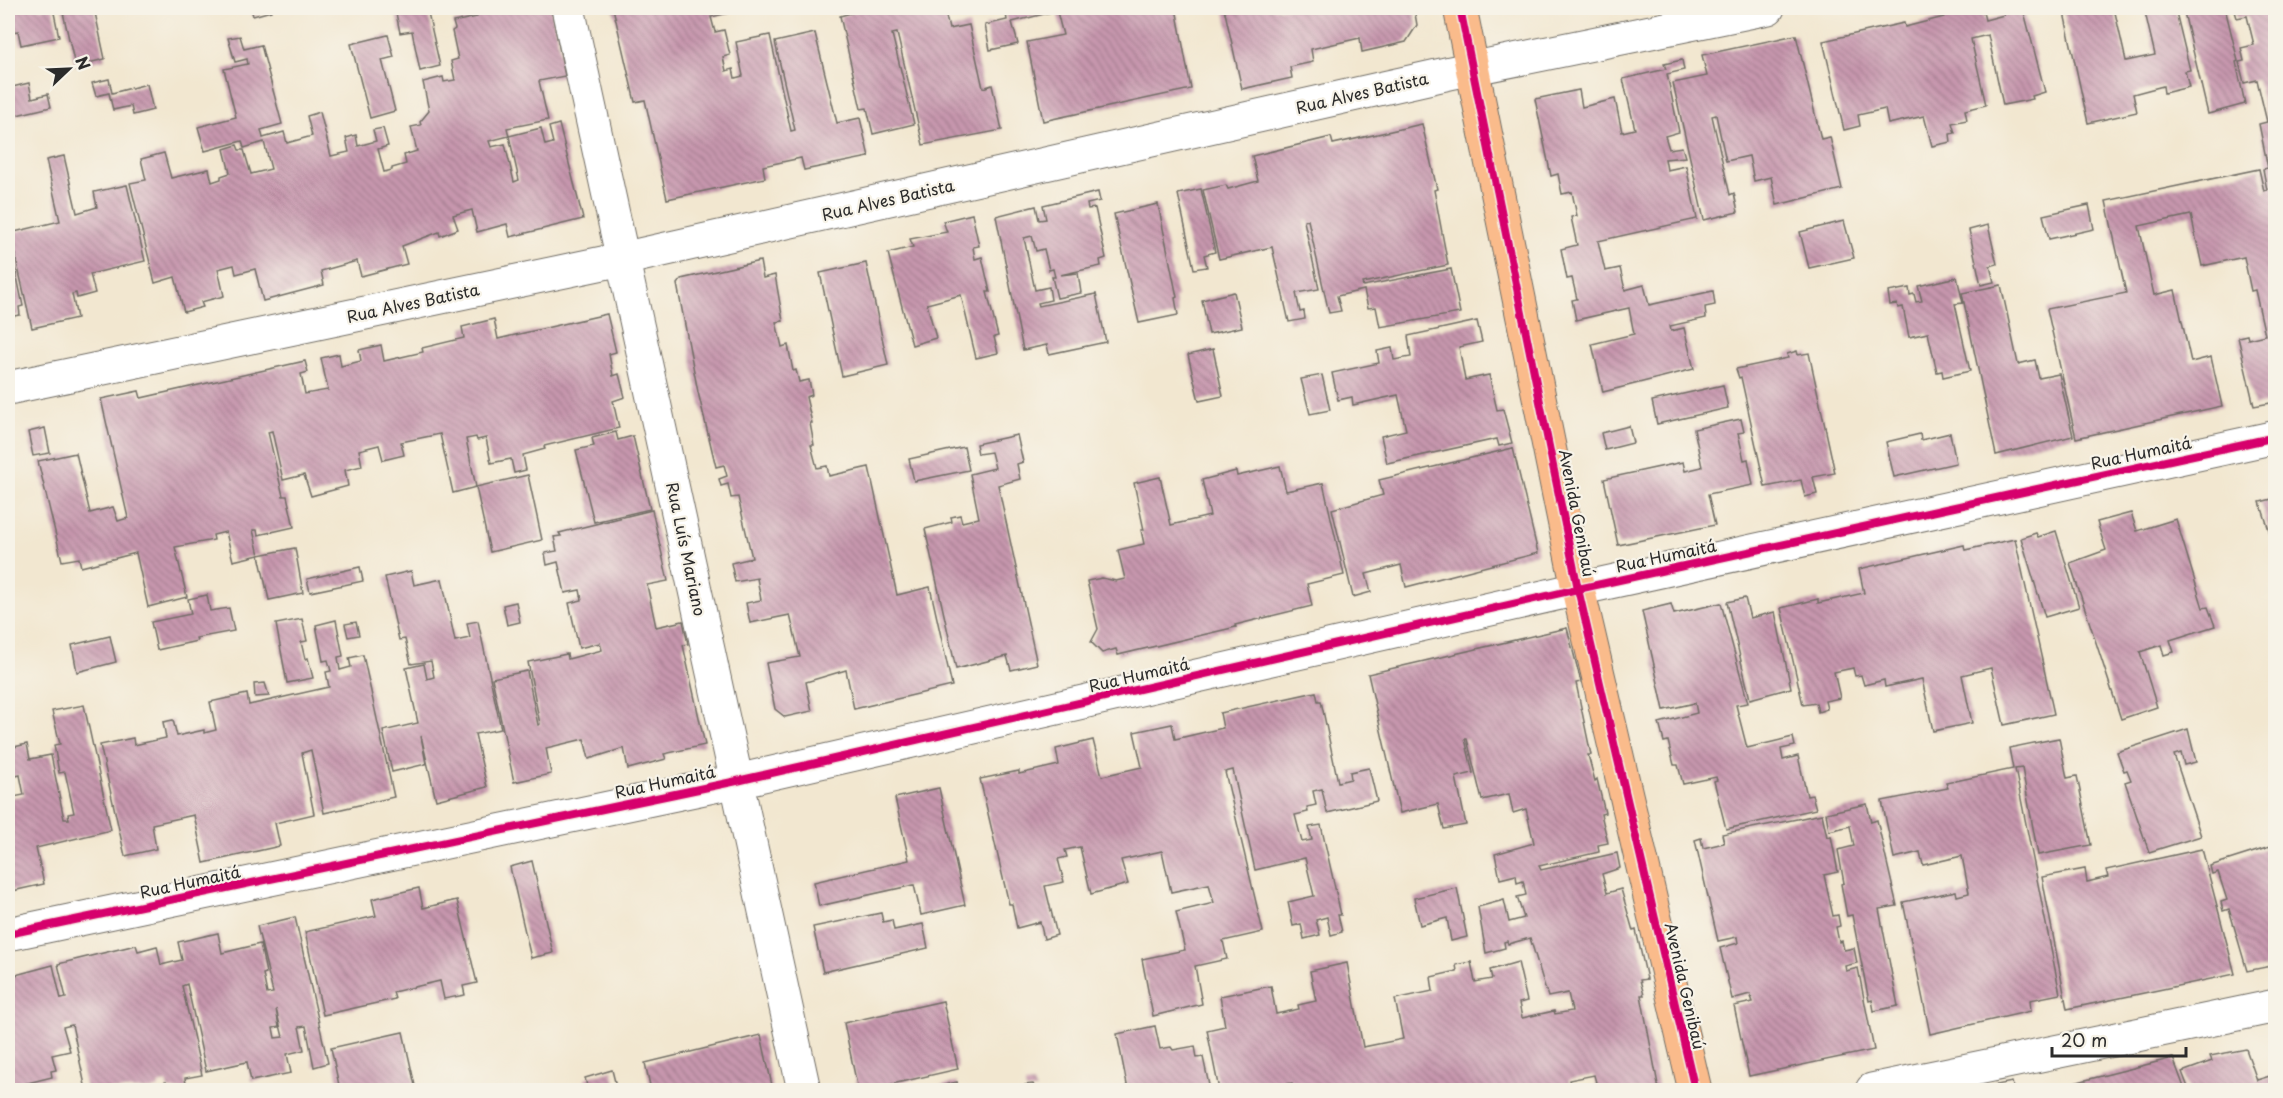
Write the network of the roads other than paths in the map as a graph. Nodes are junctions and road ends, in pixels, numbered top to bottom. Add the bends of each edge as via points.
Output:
1 (568, 8) edge
2 (1460, 8) edge
3 (1768, 8) edge
4 (1473, 68) junction
5 (622, 259) junction
6 (8, 388) edge
7 (2276, 437) edge
8 (1578, 589) junction
9 (737, 781) junction
10 (8, 934) edge
11 (2276, 1006) edge
12 (804, 1090) edge
13 (1695, 1090) edge
14 (1872, 1090) edge

1 - 5 street, Rua Luís Mariano
2 - 4 main road, Avenida Genibaú
3 - 4 street, Rua Alves Batista
4 - 5 street, Rua Alves Batista
4 - 8 main road, Avenida Genibaú
5 - 6 street, Rua Alves Batista
5 - 9 street, Rua Luís Mariano
7 - 8 street, Rua Humaitá
8 - 9 street, Rua Humaitá
8 - 13 main road, Avenida Genibaú
9 - 10 street, Rua Humaitá
9 - 12 street, Rua Luís Mariano
11 - 14 street

